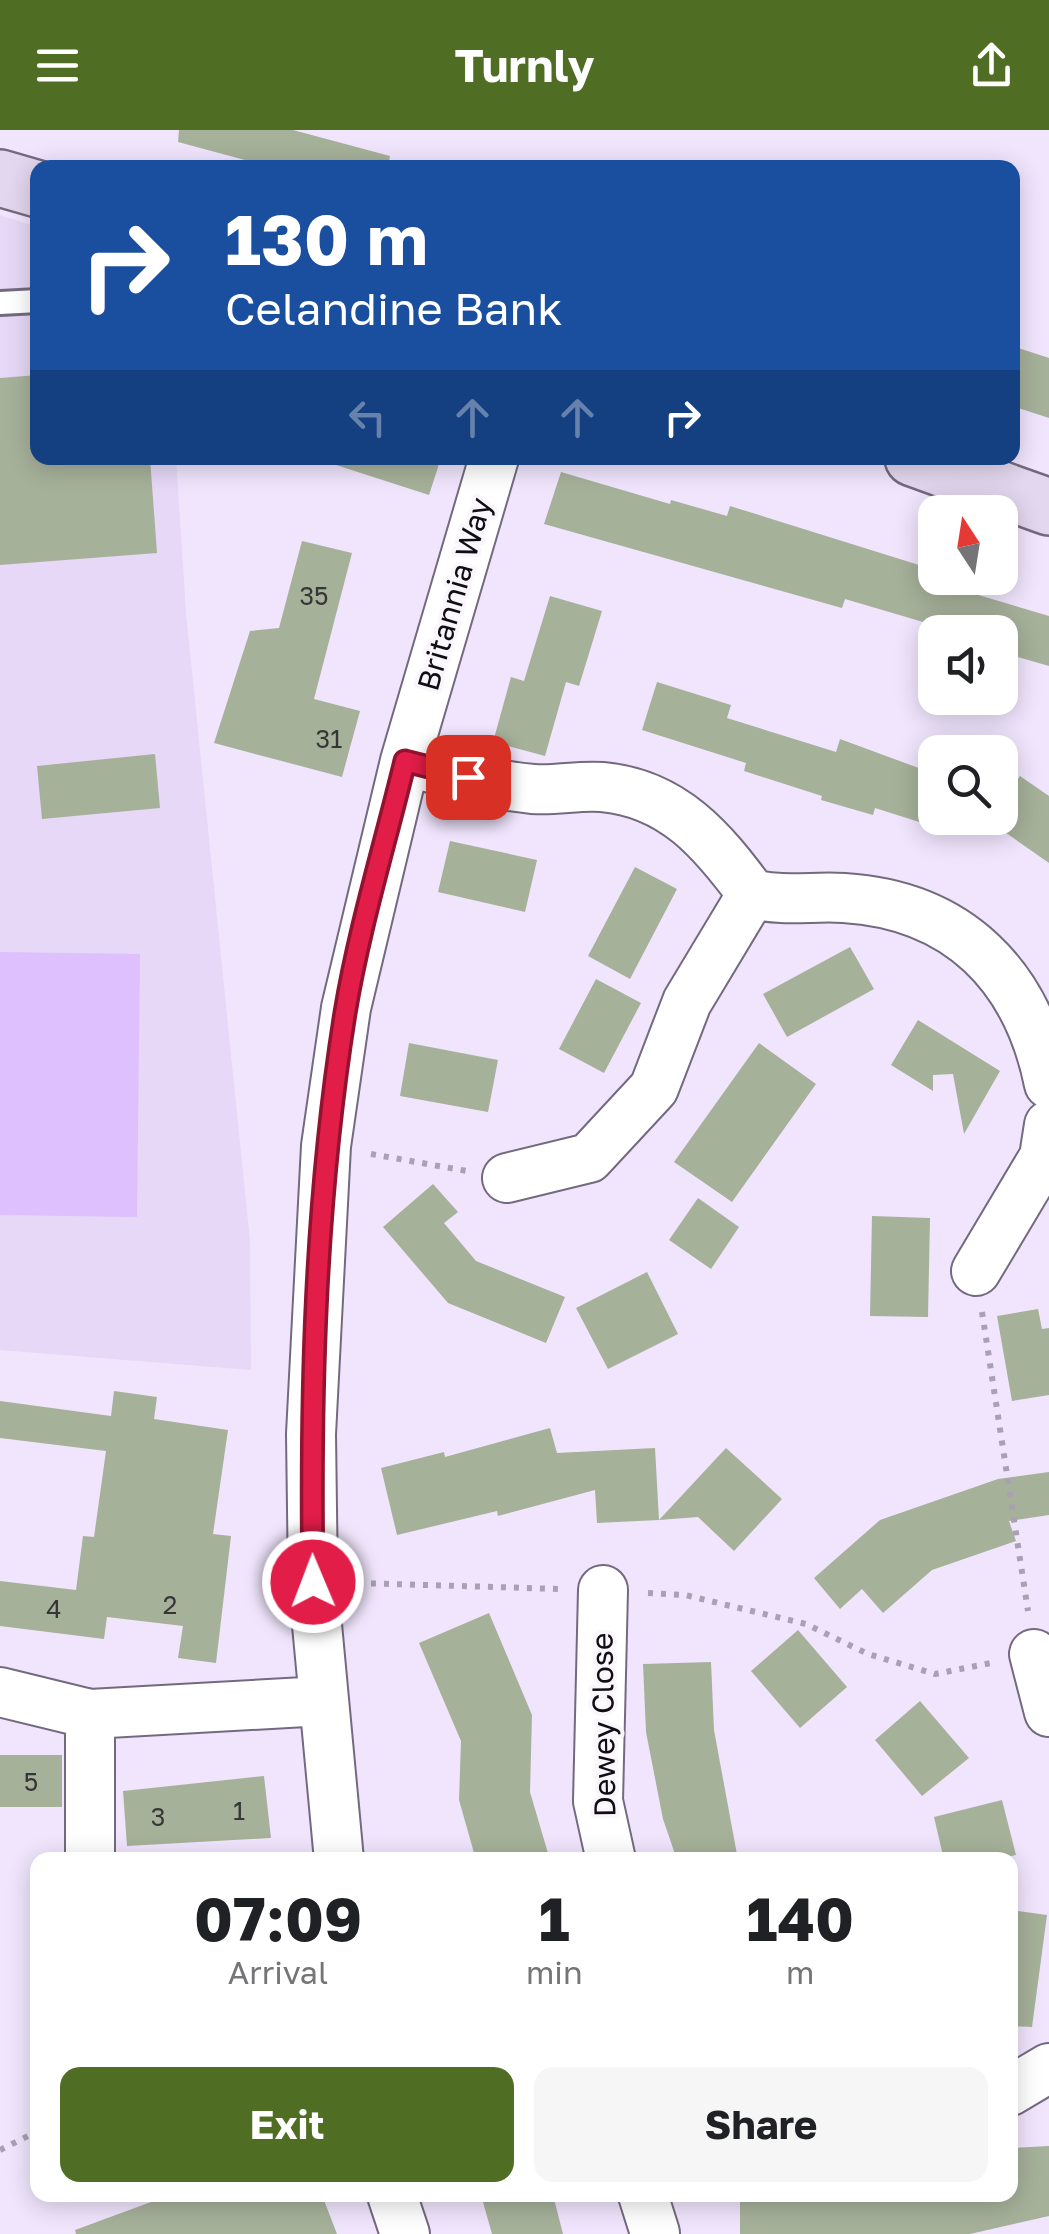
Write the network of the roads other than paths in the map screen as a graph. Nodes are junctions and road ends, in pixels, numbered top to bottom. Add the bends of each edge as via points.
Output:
1 (0, 178) edge
2 (30, 187) edge
3 (30, 301) edge
4 (0, 303) edge
5 (492, 465) edge
6 (933, 465) edge
7 (1049, 506) edge
8 (405, 761) junction
9 (752, 894) junction
10 (1049, 1084) edge
11 (1049, 1126) edge
12 (508, 1178) road end
13 (976, 1272) road end
14 (602, 1590) road end
15 (1034, 1654) road end
16 (0, 1692) edge
17 (323, 1701) junction
18 (1049, 1712) edge
19 (90, 1714) junction
20 (90, 1852) edge
21 (338, 1852) edge
22 (610, 1852) edge
23 (1049, 2068) edge
24 (1018, 2086) edge
25 (394, 2202) edge
26 (405, 2234) edge

1 - 2 street
3 - 4 lane
5 - 8 street, Britannia Way
6 - 7 street
8 - 9 street via 500,785 603,787 653,800 700,830
8 - 17 street, Britannia Way via 346,1008 326,1146 311,1434
9 - 10 street via 784,902 875,901 907,908 966,939 1020,1001
9 - 12 street via 688,1002 654,1088 590,1158
11 - 13 street via 1044,1158
14 - 22 street, Dewey Close via 598,1785
15 - 18 street
16 - 19 street
17 - 19 street
17 - 21 street, Britannia Way
19 - 20 street
23 - 24 street
25 - 26 street

